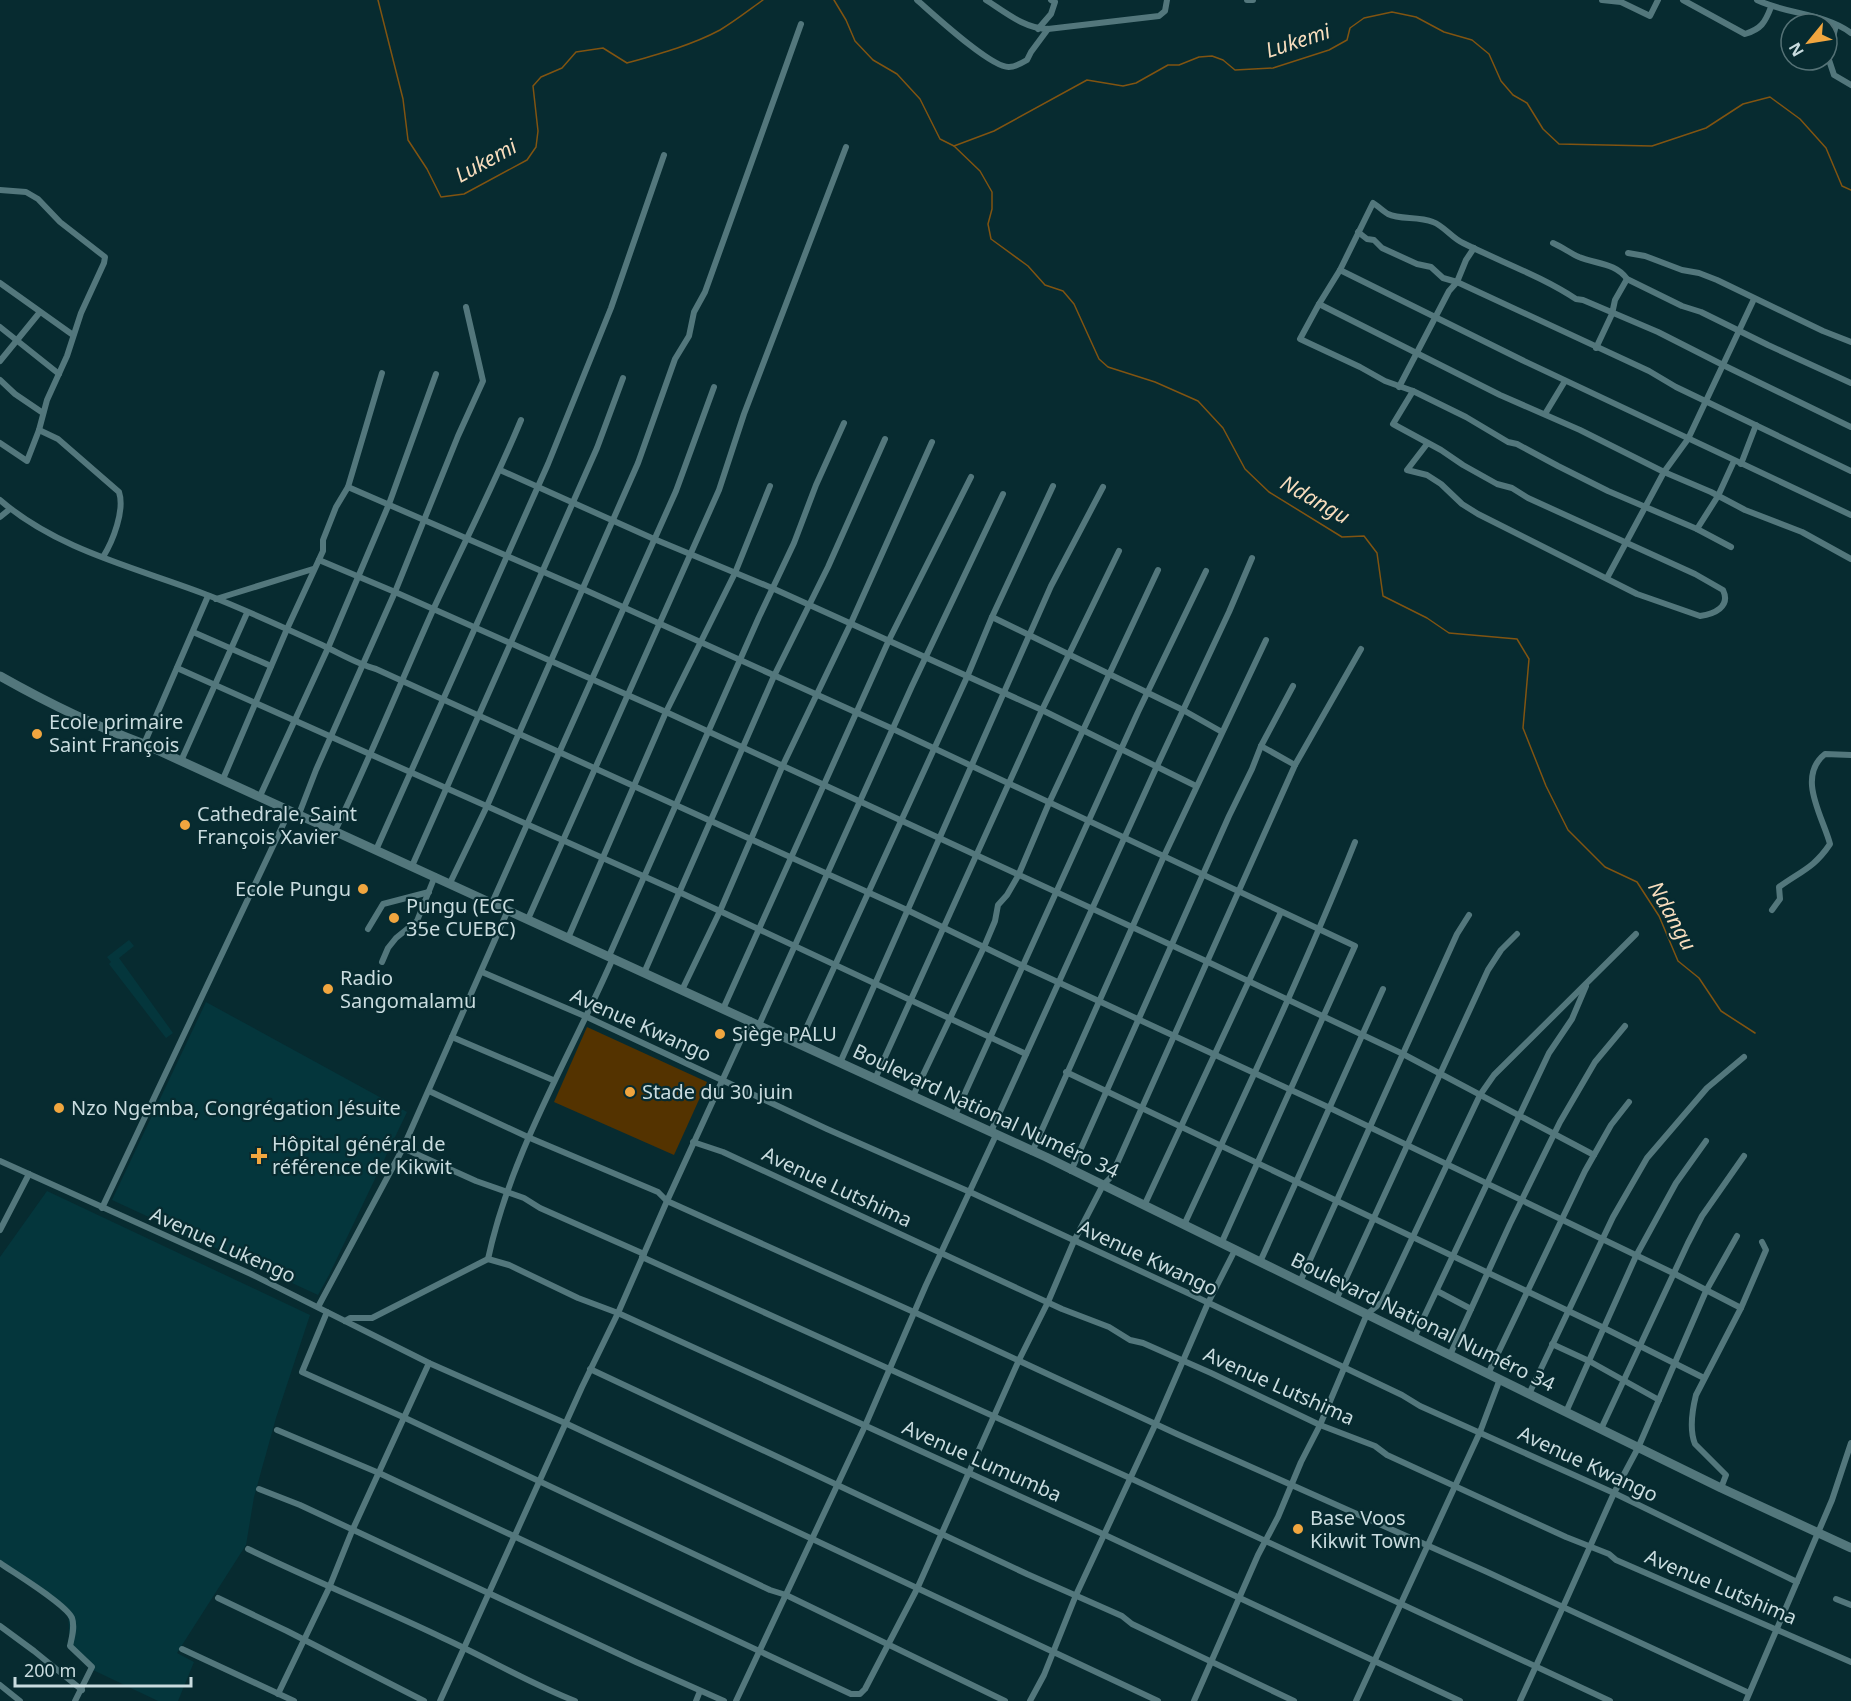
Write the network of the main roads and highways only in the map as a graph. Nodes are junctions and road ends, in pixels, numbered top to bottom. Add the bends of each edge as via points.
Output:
1 (0, 676) edge
2 (1851, 1548) edge

1 - 2 main road, Boulevard National Numéro 34 via 122,736 750,1020 1103,1185 1638,1448

